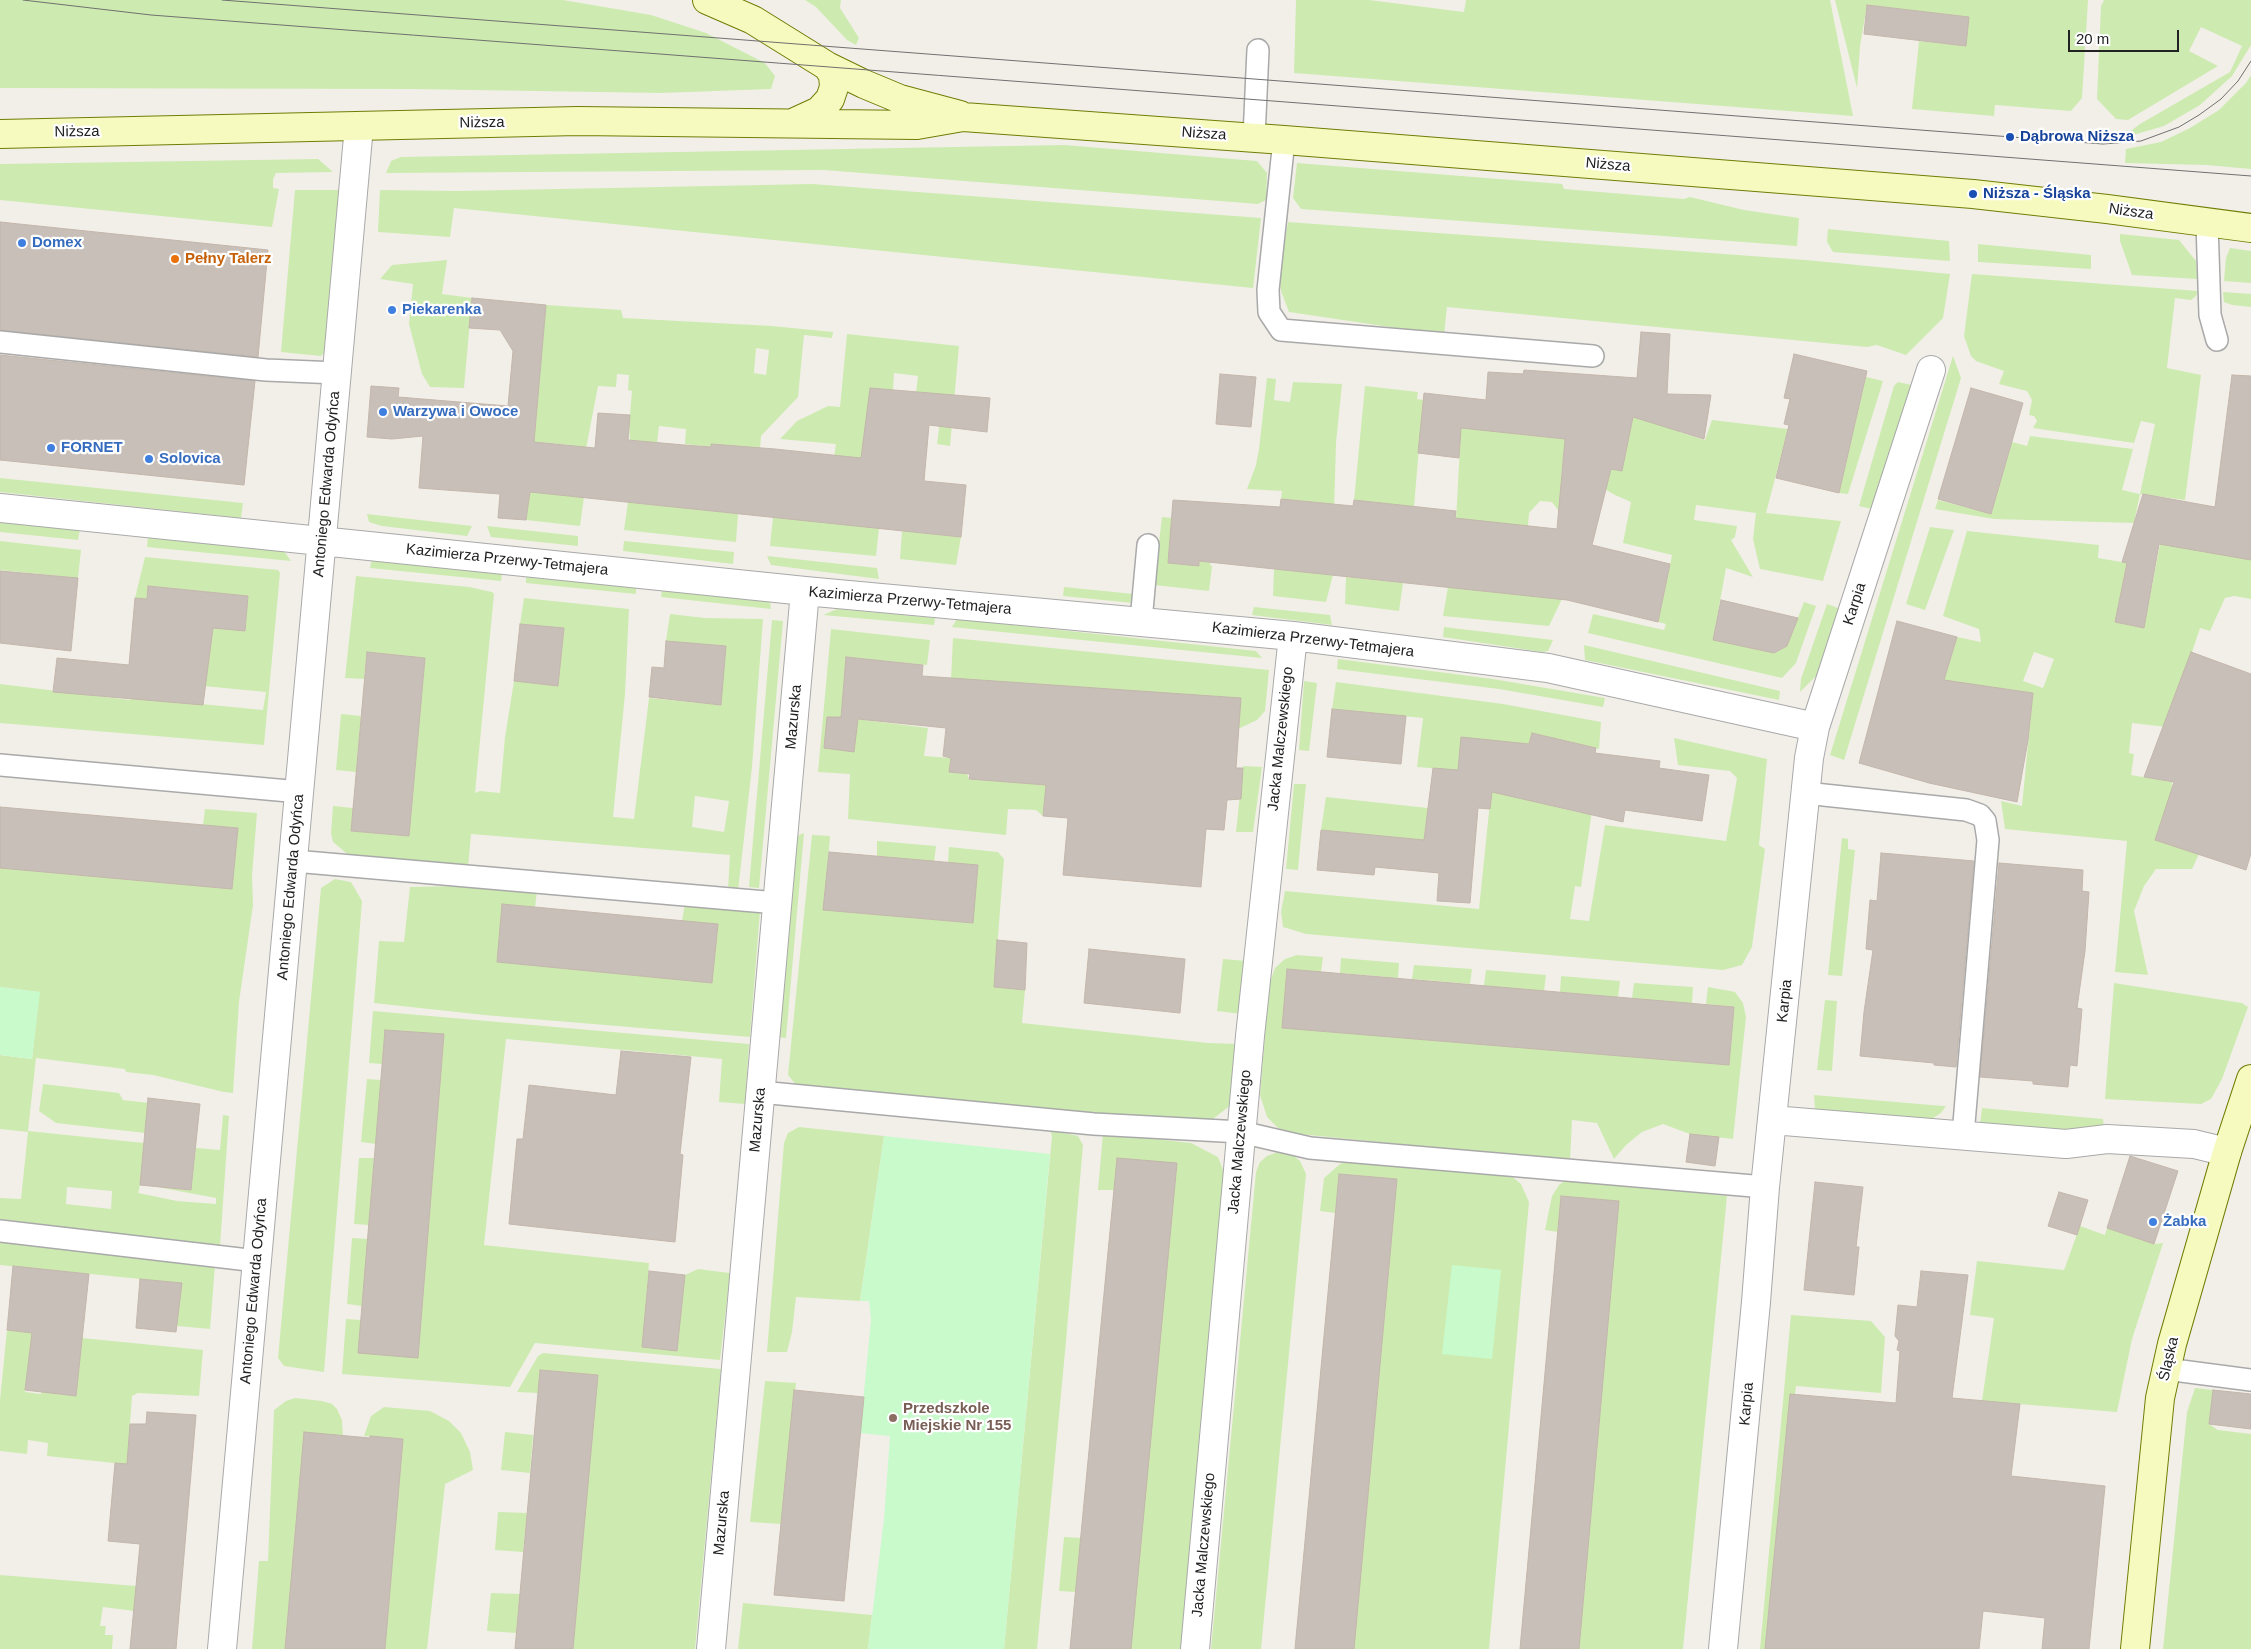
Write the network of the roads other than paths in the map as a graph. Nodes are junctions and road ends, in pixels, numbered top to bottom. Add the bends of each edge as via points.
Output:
1 (707, 0) edge
2 (1258, 50) dead end
3 (827, 66) junction
4 (964, 117) junction
5 (795, 122) junction
6 (359, 126) junction
7 (0, 134) edge
8 (1254, 138) junction
9 (1284, 140) junction
10 (2208, 222) junction
11 (2251, 228) edge
12 (2218, 340) dead end
13 (0, 342) edge
14 (1593, 356) dead end
15 (1931, 370) dead end
16 (337, 373) junction
17 (0, 508) edge
18 (322, 541) junction
19 (1148, 545) dead end
20 (805, 591) junction
21 (1140, 621) junction
22 (1294, 636) junction
23 (1814, 727) junction
24 (0, 765) edge
25 (300, 792) junction
26 (1805, 792) junction
27 (294, 861) junction
28 (777, 902) junction
29 (2251, 1078) edge
30 (760, 1092) junction
31 (1772, 1120) junction
32 (1241, 1132) junction
33 (1963, 1135) junction
34 (2227, 1152) junction
35 (1765, 1187) junction
36 (0, 1231) edge
37 (257, 1261) junction
38 (2166, 1369) junction
39 (2251, 1380) edge
40 (222, 1649) edge
41 (711, 1649) edge
42 (1195, 1649) edge
43 (1724, 1649) edge
44 (2135, 1649) edge

1 - 3 street, Niższa via 754,20
2 - 8 lane
3 - 4 street, Niższa via 900,99
3 - 5 street via 833,75 830,99 819,112
4 - 5 street, Niższa via 917,125
4 - 8 street, Niższa
5 - 6 street, Niższa via 578,121
6 - 7 street, Niższa
6 - 16 street, Antoniego Edwarda Odyńca
8 - 9 street, Niższa
9 - 10 street, Niższa via 1963,193
9 - 14 lane via 1268,290 1270,312 1281,330
10 - 11 street, Niższa
10 - 12 lane via 2210,315
13 - 16 lane via 266,370
15 - 23 street, Karpia
16 - 18 street, Antoniego Edwarda Odyńca
17 - 18 street, Kazimierza Przerwy-Tetmajera
18 - 20 street, Kazimierza Przerwy-Tetmajera
18 - 25 street, Antoniego Edwarda Odyńca
19 - 21 lane
20 - 21 street, Kazimierza Przerwy-Tetmajera
20 - 28 street, Mazurska
21 - 22 street, Kazimierza Przerwy-Tetmajera
22 - 23 street, Kazimierza Przerwy-Tetmajera via 1548,668
22 - 32 street, Jacka Malczewskiego
23 - 26 street, Karpia
24 - 25 lane
25 - 27 street, Antoniego Edwarda Odyńca
26 - 31 street, Karpia
26 - 33 lane via 1966,810 1980,814 1985,821 1988,840
27 - 28 lane
27 - 37 street, Antoniego Edwarda Odyńca
28 - 30 street, Mazurska
29 - 34 street, Śląska
30 - 32 lane via 1094,1124
30 - 41 street, Mazurska
31 - 33 street
31 - 35 street, Karpia
32 - 35 lane via 1310,1148
32 - 42 street, Jacka Malczewskiego
33 - 34 street via 2066,1144 2107,1139 2194,1144
34 - 38 street, Śląska
35 - 43 street, Karpia
36 - 37 lane
37 - 40 street, Antoniego Edwarda Odyńca
38 - 39 lane
38 - 44 street, Śląska via 2160,1398

